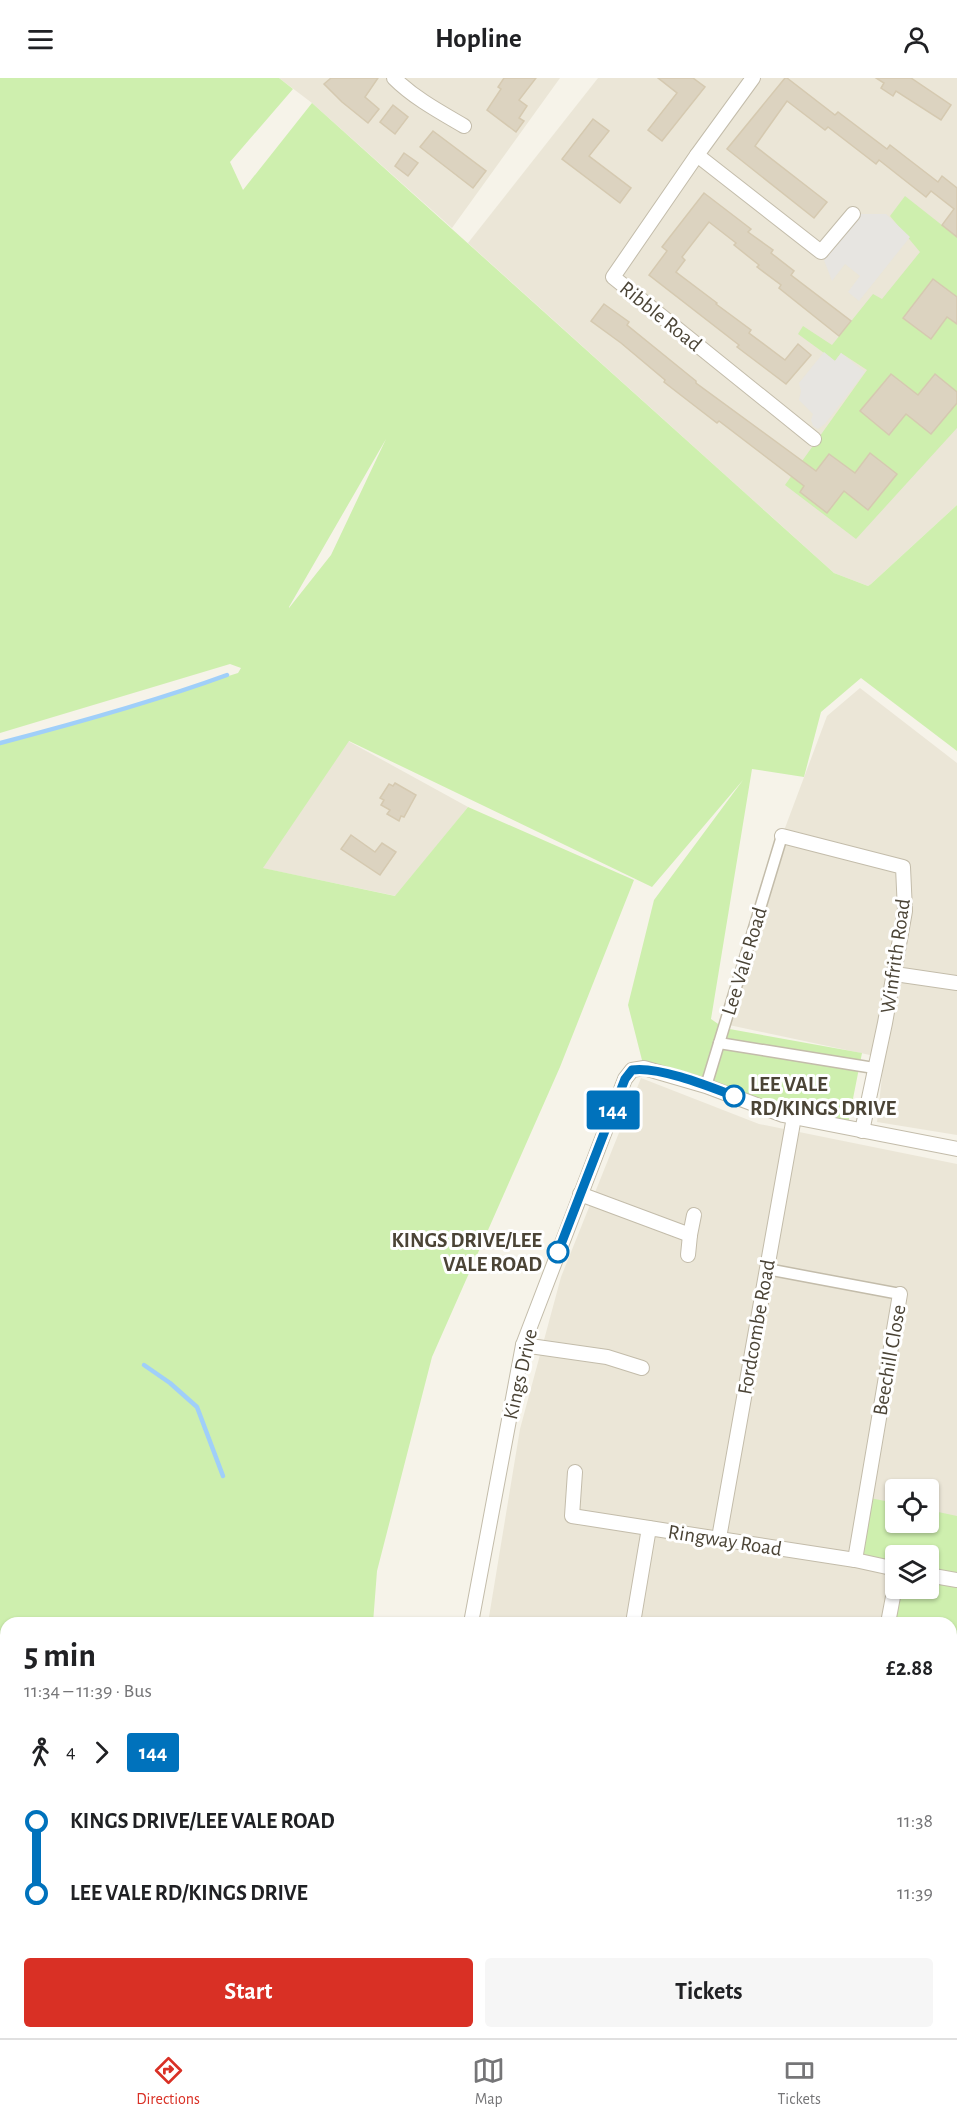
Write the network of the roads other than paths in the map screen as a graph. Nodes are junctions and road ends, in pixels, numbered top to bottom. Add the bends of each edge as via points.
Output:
1 (394, 78) edge
2 (753, 78) edge
3 (464, 126) dead end
4 (697, 155) junction
5 (853, 214) dead end
6 (814, 439) dead end
7 (782, 836) joint
8 (895, 974) junction
9 (957, 983) edge
10 (719, 1043) junction
11 (874, 1068) junction
12 (706, 1086) junction
13 (794, 1117) junction
14 (862, 1131) junction
15 (957, 1149) edge
16 (580, 1194) junction
17 (694, 1215) dead end
18 (690, 1235) junction
19 (688, 1255) dead end
20 (767, 1269) junction
21 (900, 1293) joint
22 (523, 1345) junction
23 (642, 1368) dead end
24 (575, 1472) dead end
25 (649, 1528) junction
26 (719, 1538) junction
27 (855, 1560) junction
28 (885, 1567) edge
29 (939, 1577) edge
30 (957, 1580) edge
31 (893, 1599) edge
32 (472, 1617) edge
33 (634, 1617) edge
34 (889, 1617) edge

1 - 3 street
2 - 4 street, Ribble Road
4 - 5 street via 821,252
4 - 6 street, Ribble Road via 613,277
7 - 8 street, Winfrith Road via 903,867 905,911
7 - 10 street, Lee Vale Road
8 - 9 street
8 - 11 street, Winfrith Road
10 - 11 street
10 - 12 street, Lee Vale Road
11 - 14 street, Winfrith Road
12 - 13 street
12 - 16 street, Kings Drive via 644,1068 632,1070
13 - 14 street
13 - 20 street, Fordcombe Road
14 - 15 street
16 - 18 street
16 - 22 street, Kings Drive
17 - 18 street
18 - 19 street
20 - 21 street, Beechill Close
20 - 26 street, Fordcombe Road
21 - 27 street, Beechill Close
22 - 23 street via 607,1357
22 - 32 street, Kings Drive
24 - 25 street via 572,1516
25 - 26 street, Ringway Road
25 - 33 street, Ringway Road
26 - 27 street, Ringway Road
27 - 28 street, Ringway Road
29 - 30 street
31 - 34 street

